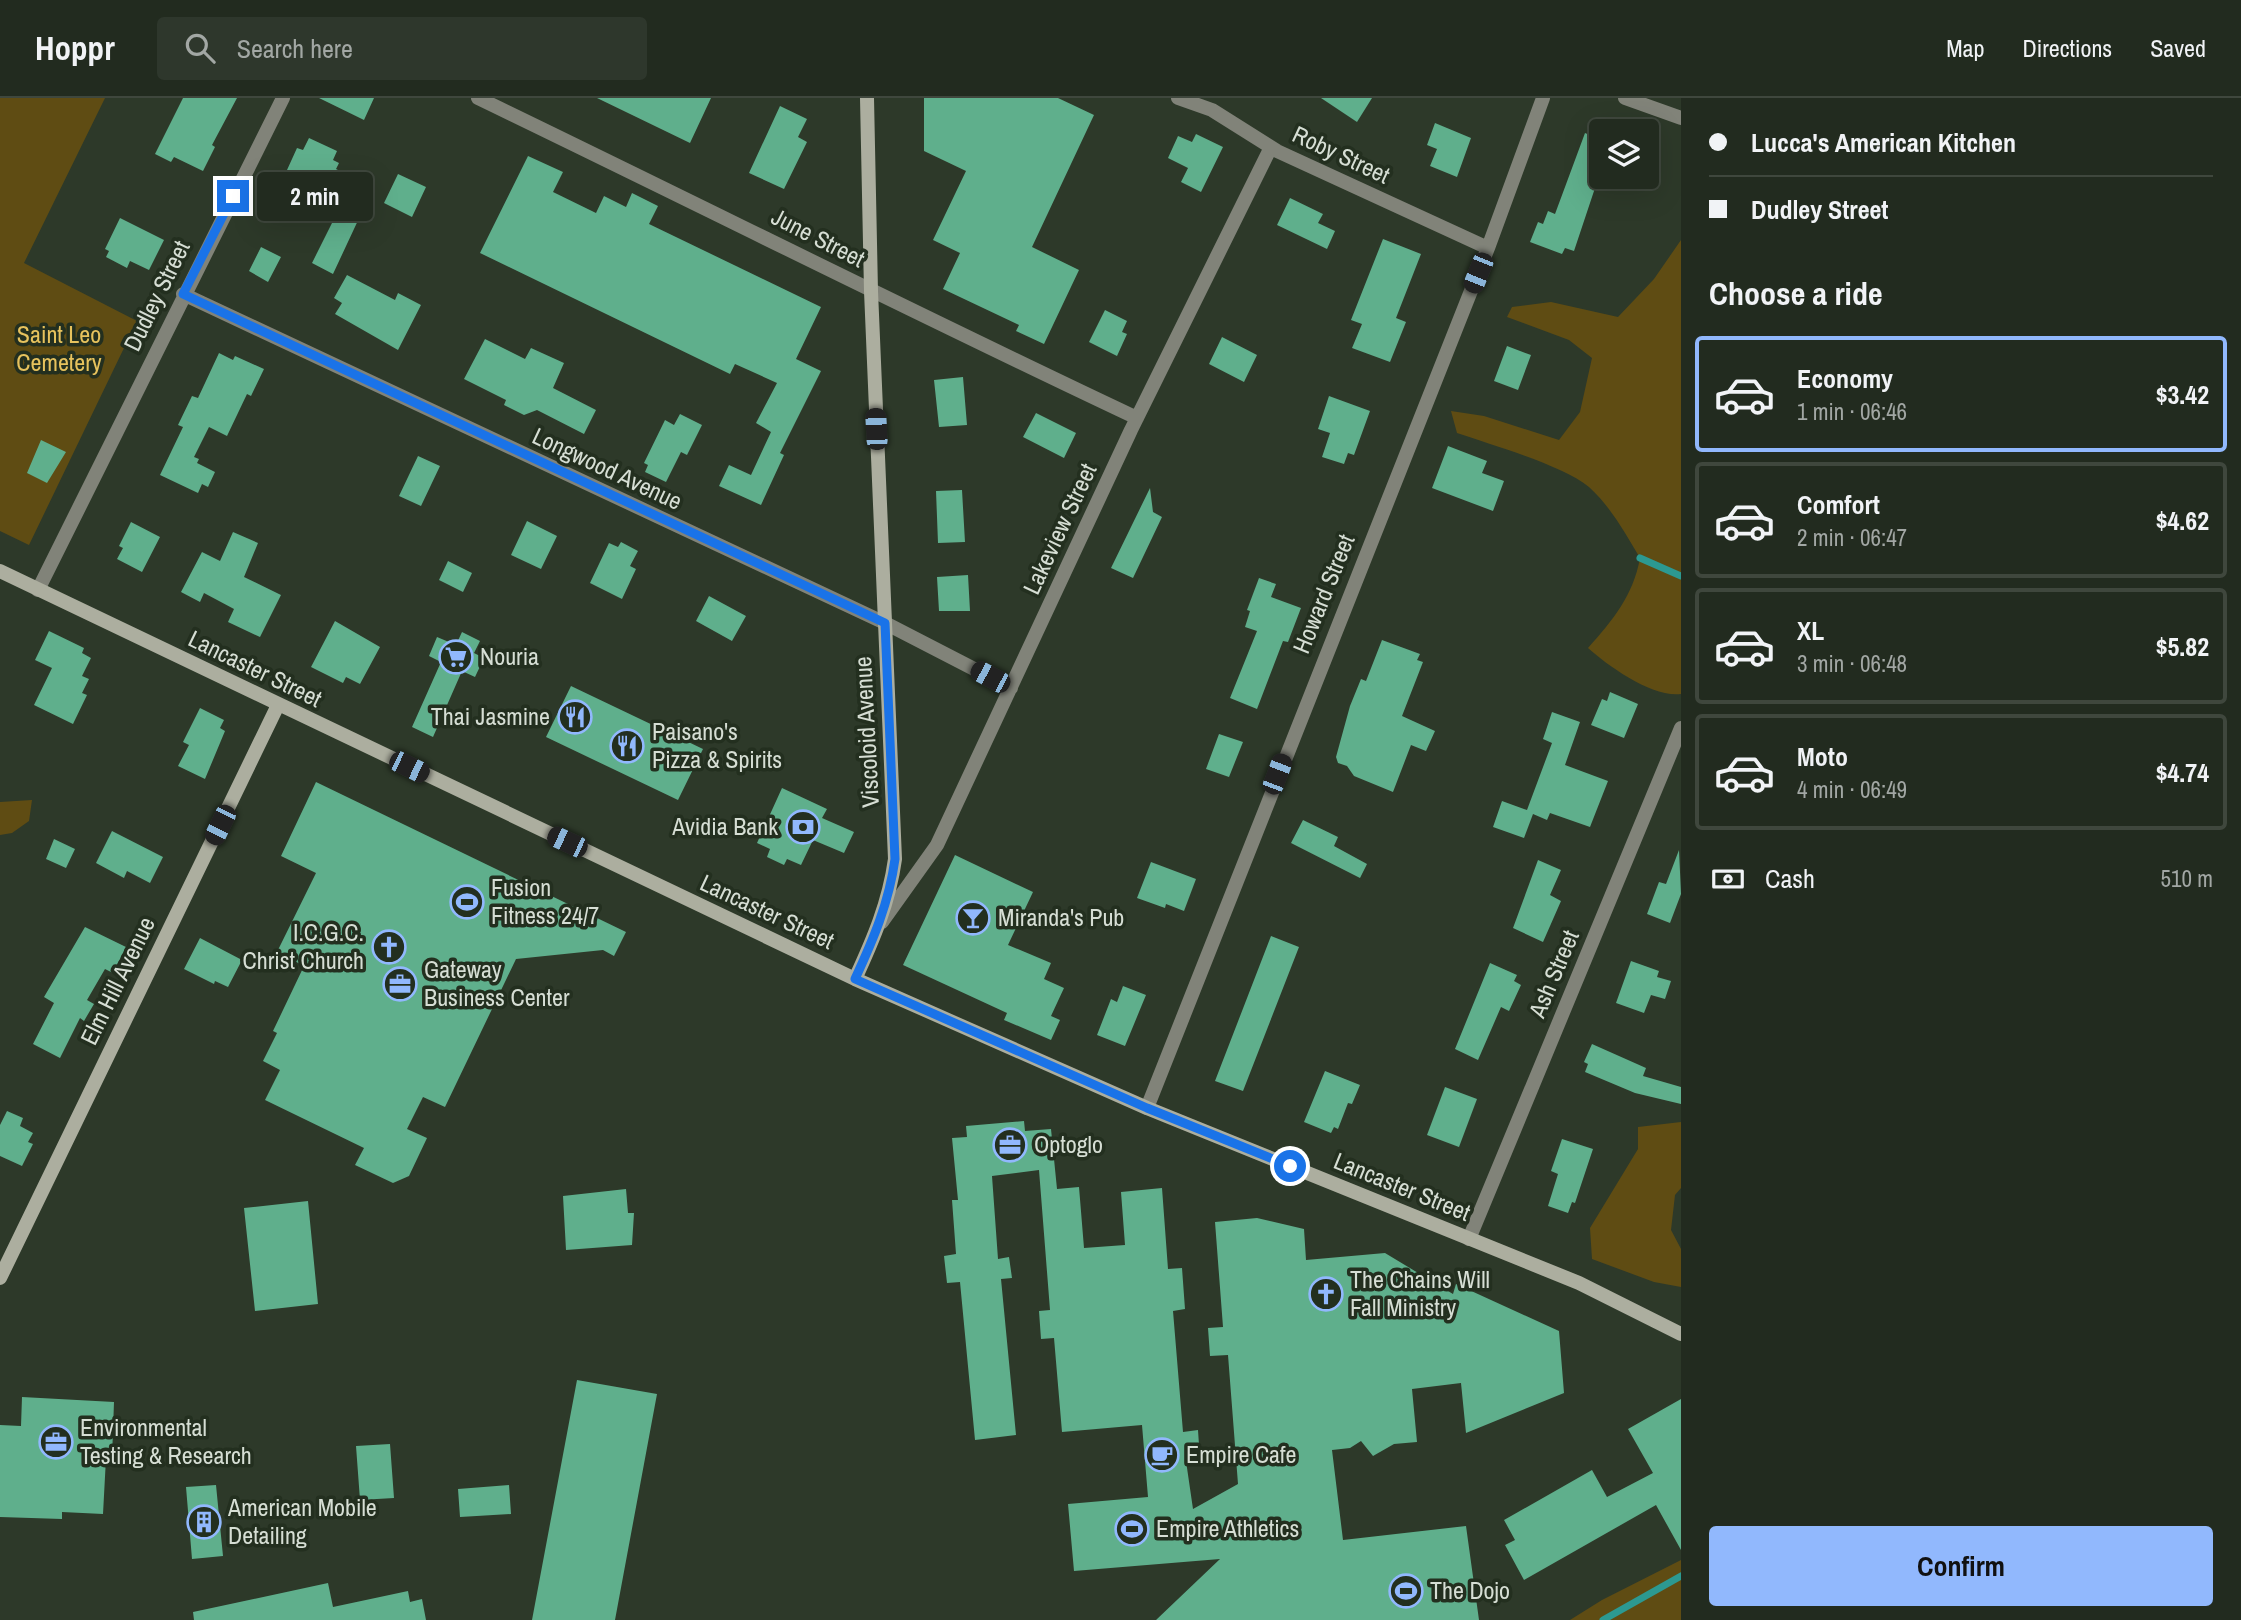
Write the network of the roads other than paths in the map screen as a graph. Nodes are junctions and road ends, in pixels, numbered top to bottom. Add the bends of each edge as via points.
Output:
1 (283, 98) edge
2 (478, 98) edge
3 (867, 98) edge
4 (1178, 98) edge
5 (1543, 98) edge
6 (1625, 98) edge
7 (1681, 118) edge
8 (1271, 147) junction
9 (1488, 248) junction
10 (871, 291) junction
11 (183, 294) junction
12 (1137, 418) junction
13 (0, 571) edge
14 (38, 590) junction
15 (885, 623) junction
16 (1011, 688) junction
17 (278, 705) junction
18 (1681, 728) edge
19 (881, 923) junction
20 (855, 979) junction
21 (1147, 1108) junction
22 (1469, 1238) junction
23 (0, 1278) edge
24 (1681, 1334) edge

1 - 11 street, Dudley Street
2 - 10 street, June Street
3 - 10 main road, Viscoloid Avenue
4 - 8 street, Roby Street via 1212,110
5 - 9 street, Howard Street
6 - 7 street
8 - 9 street, Roby Street
8 - 12 street, Lakeview Street
9 - 21 street, Howard Street
10 - 12 street, June Street
10 - 15 main road, Viscoloid Avenue
11 - 14 street, Dudley Street
11 - 15 street, Longwood Avenue
12 - 16 street, Lakeview Street
13 - 14 main road, Lancaster Street
14 - 17 main road, Lancaster Street
15 - 16 street, Longwood Avenue
15 - 19 main road, Viscoloid Avenue via 895,859
16 - 19 street, Lakeview Street via 937,845
17 - 20 main road, Lancaster Street
17 - 23 main road, Elm Hill Avenue
18 - 22 street, Ash Street
19 - 20 main road, Viscoloid Avenue
20 - 21 main road, Lancaster Street
21 - 22 main road, Lancaster Street
22 - 24 main road, Lancaster Street via 1579,1283

